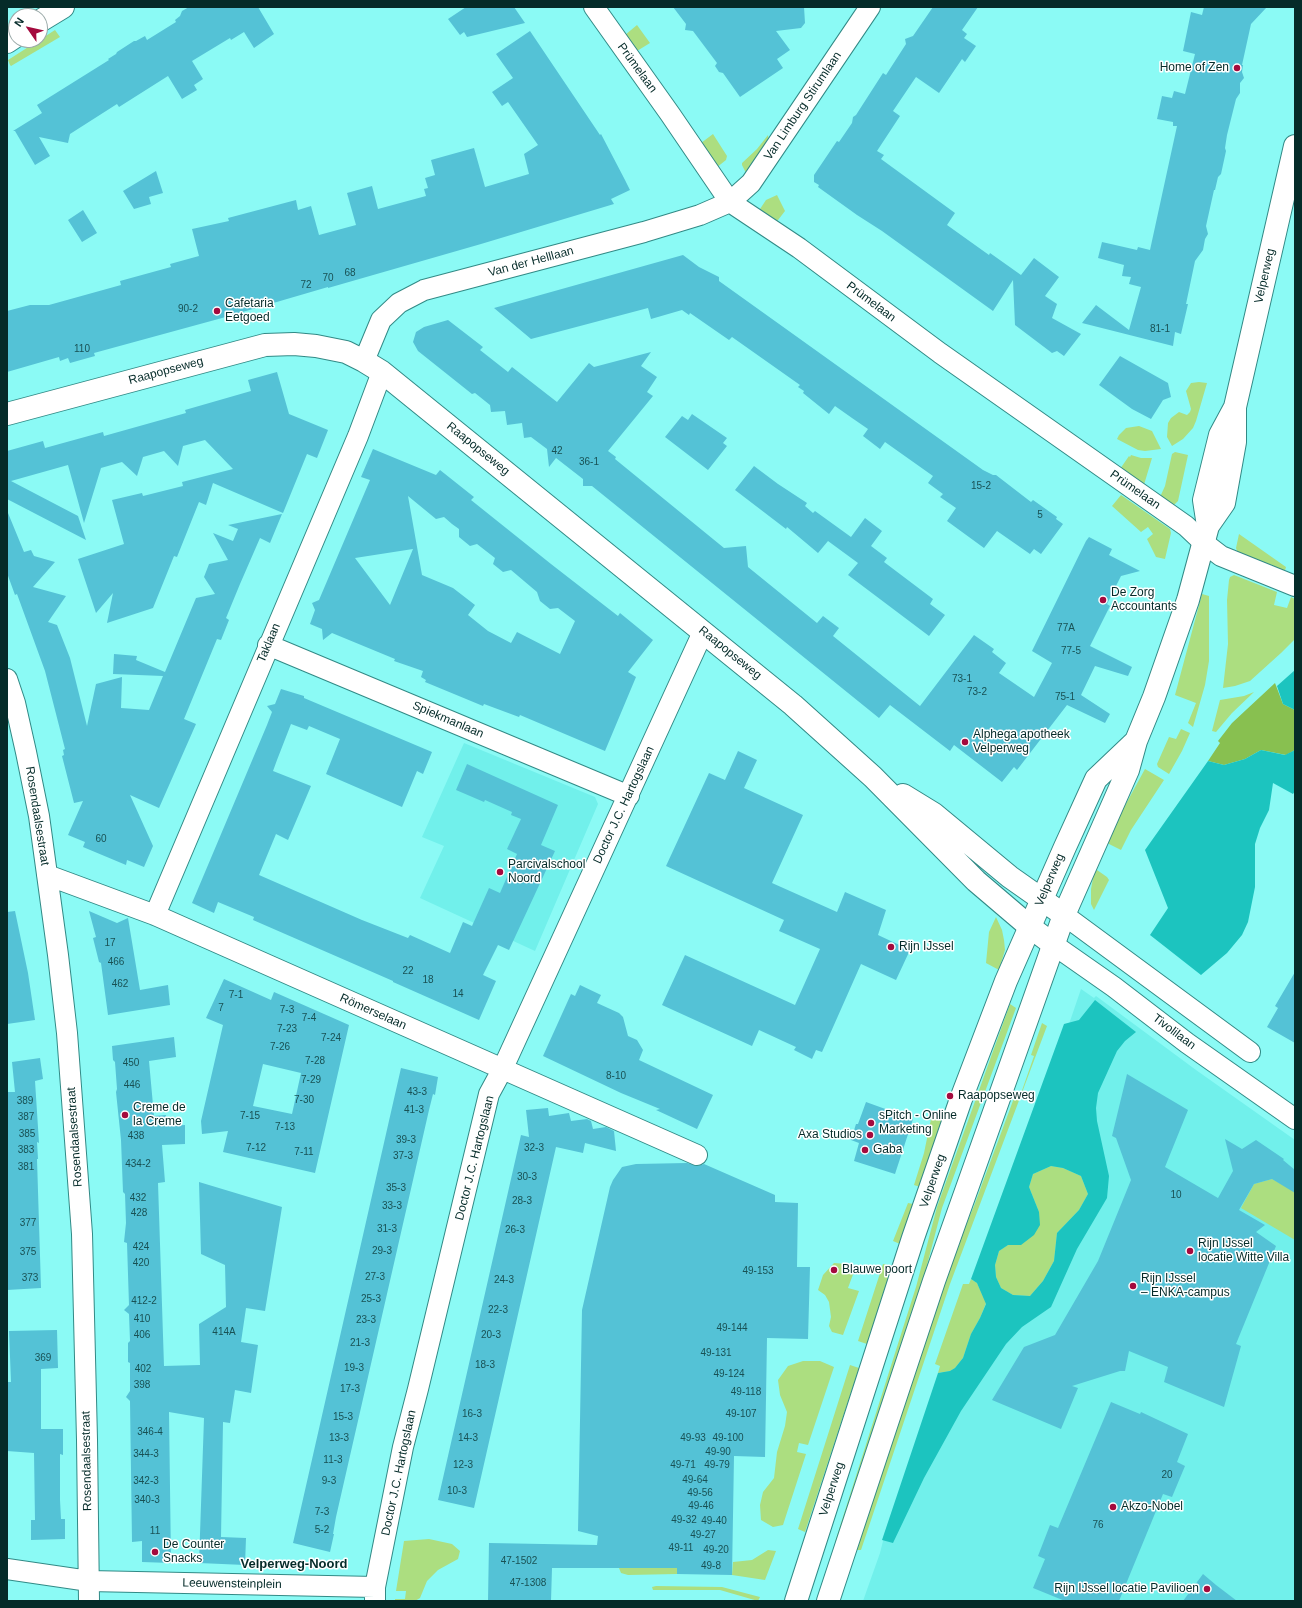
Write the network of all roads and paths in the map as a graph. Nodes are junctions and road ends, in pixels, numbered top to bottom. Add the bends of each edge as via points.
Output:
1 (63, 7) edge
2 (594, 7) edge
3 (870, 7) edge
4 (48, 16) edge
5 (1295, 146) edge
6 (730, 202) junction
7 (364, 361) junction
8 (382, 372) junction
9 (7, 414) edge
10 (1206, 534) junction
11 (1295, 586) edge
12 (703, 632) junction
13 (268, 645) junction
14 (7, 679) edge
15 (1136, 741) junction
16 (873, 777) junction
17 (629, 796) junction
18 (47, 874) junction
19 (1042, 900) junction
20 (155, 915) junction
21 (1064, 915) junction
22 (1030, 927) junction
23 (1054, 944) junction
24 (1250, 1052) dead end
25 (502, 1070) junction
26 (1295, 1119) edge
27 (697, 1155) dead end
28 (7, 1569) edge
29 (89, 1581) junction
30 (375, 1594) edge
31 (89, 1601) edge
32 (796, 1601) edge
33 (828, 1601) edge

1 - 4 main road
2 - 6 street, Prümelaan
3 - 6 street, Van Limburg Stirumlaan via 751,183
5 - 10 main road, Velperweg via 1235,407 1235,442 1224,503
6 - 7 street, Van der Helllaan via 700,215 644,232 424,290 399,303 381,320
6 - 10 street, Prümelaan via 799,248 940,353 1186,526
7 - 8 main road, Raapopseweg
7 - 9 main road, Raapopseweg via 346,352 316,346 265,345
8 - 12 main road, Raapopseweg
8 - 13 street, Taklaan via 358,436
10 - 11 street, Prümelaan via 1221,556
10 - 15 main road, Velperweg via 1188,600
12 - 16 main road, Raapopseweg via 793,705
12 - 17 street, Doctor J.C. Hartogslaan
13 - 17 street, Spiekmanlaan
13 - 20 street, Taklaan
14 - 18 street, Rosendaalsestraat via 26,752
15 - 19 main road, Velperweg via 1096,779
15 - 21 main road, Velperweg via 1128,770
16 - 19 main road, Raapopseweg via 934,814
16 - 22 main road, Raapopseweg via 976,881
17 - 25 street, Doctor J.C. Hartogslaan
18 - 20 street, Römerselaan
18 - 29 street, Rosendaalsestraat via 67,1033 81,1218
19 - 21 main road, Raapopseweg
19 - 22 main road, Velperweg
20 - 25 street, Römerselaan
21 - 23 main road, Velperweg
21 - 24 street
22 - 23 main road, Raapopseweg
22 - 32 main road, Velperweg via 1006,981 964,1092 913,1238
23 - 26 street, Tivolilaan
23 - 33 main road, Velperweg via 931,1288
25 - 27 street, Römerselaan
25 - 30 street, Doctor J.C. Hartogslaan via 489,1094 403,1447
28 - 29 street, Leeuwensteinplein
29 - 30 street, Leeuwensteinplein
29 - 31 street, Rosendaalsestraat

